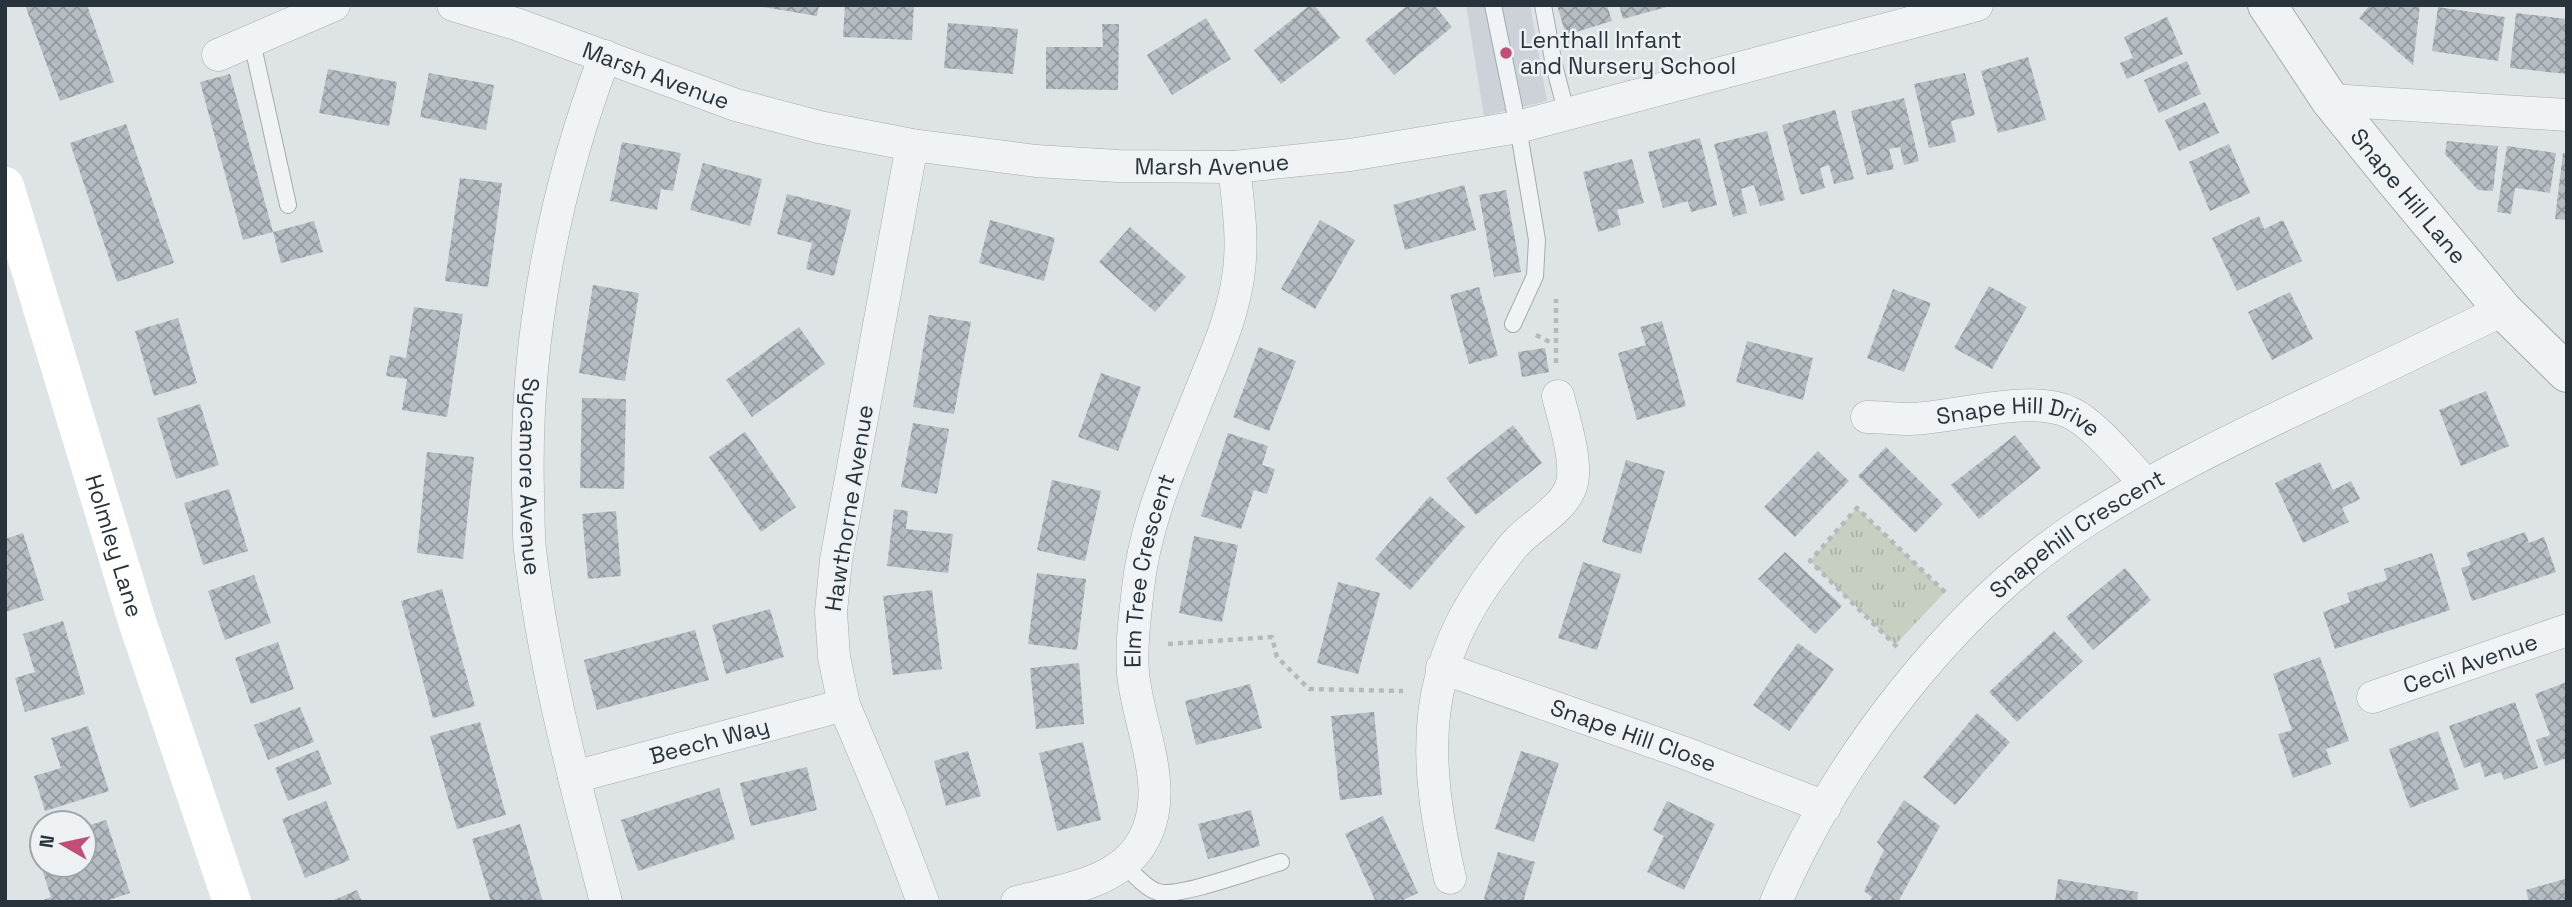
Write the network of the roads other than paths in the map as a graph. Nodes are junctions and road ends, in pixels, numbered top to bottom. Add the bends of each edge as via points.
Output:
1 (334, 5) edge
2 (453, 5) edge
3 (1493, 5) edge
4 (1543, 5) edge
5 (1977, 5) edge
6 (2267, 5) edge
7 (252, 42) junction
8 (218, 55) dead end
9 (605, 56) junction
10 (2330, 100) junction
11 (1567, 115) junction
12 (2567, 115) edge
13 (1518, 127) junction
14 (912, 145) junction
15 (1234, 167) junction
16 (5, 186) edge
17 (288, 205) dead end
18 (2503, 310) junction
19 (1513, 324) dead end
20 (2567, 373) edge
21 (1558, 396) road end
22 (1867, 416) dead end
23 (2146, 484) junction
24 (2567, 630) edge
25 (1442, 668) junction
26 (2373, 697) dead end
27 (844, 705) junction
28 (574, 777) junction
29 (1825, 807) junction
30 (1281, 862) dead end
31 (1124, 864) junction
32 (1450, 878) dead end
33 (232, 902) edge
34 (606, 902) edge
35 (923, 902) edge
36 (1017, 902) edge
37 (1776, 902) edge

1 - 7 street
2 - 9 street, Marsh Avenue
3 - 13 lane
4 - 11 lane
5 - 11 street, Marsh Avenue
6 - 10 street, Snape Hill Lane
7 - 8 street
7 - 17 lane
9 - 14 street, Marsh Avenue via 736,105
9 - 28 street, Sycamore Avenue via 562,194 543,291 531,375 527,463 530,547 543,637
10 - 12 street
10 - 18 street, Snape Hill Lane
11 - 13 street, Marsh Avenue
13 - 15 street, Marsh Avenue via 1350,155
13 - 19 lane via 1537,240 1535,276
14 - 15 street, Marsh Avenue via 1036,161
14 - 27 street, Hawthorne Avenue via 836,560 831,612
15 - 31 street, Elm Tree Crescent via 1242,233 1230,319 1157,504 1139,576 1133,676 1155,788 1151,820 1140,847
16 - 33 main road, Holmley Lane via 137,621
18 - 20 street, Snape Hill Lane
18 - 23 street, Snapehill Crescent
21 - 25 street via 1573,466 1570,489 1516,542 1485,582 1461,620
22 - 23 street, Snape Hill Drive via 1911,419 2029,407 2070,412
23 - 29 street, Snapehill Crescent via 2081,524 2013,576 1970,617 1878,724
24 - 26 street, Cecil Avenue
25 - 29 street, Snape Hill Close via 1682,751
25 - 32 street via 1433,717 1432,763
27 - 28 street, Beech Way
27 - 35 street, Hawthorne Avenue
28 - 34 street, Sycamore Avenue
29 - 37 street, Snapehill Crescent
30 - 31 lane via 1178,892 1158,892
31 - 36 street, Elm Tree Crescent via 1095,881

